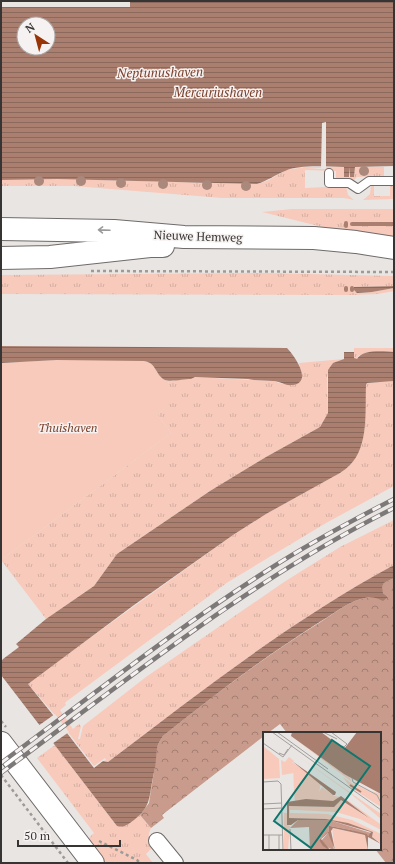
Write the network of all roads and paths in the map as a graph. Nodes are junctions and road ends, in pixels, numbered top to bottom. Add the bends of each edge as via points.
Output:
1 (329, 173) dead end
2 (394, 181) edge
3 (1, 229) edge
4 (1, 243) edge
5 (150, 246) junction
6 (394, 248) edge
7 (1, 258) edge
8 (85, 272) dead end
9 (394, 272) edge
10 (1, 743) edge
11 (1, 775) edge
12 (157, 841) dead end
13 (68, 863) edge
14 (93, 863) edge
15 (175, 863) edge

1 - 2 lane via 329,183 349,183 358,189 369,180
6 -> 3 main road, Nieuwe Hemweg via 314,238 184,237 114,230
4 - 5 main road
5 - 6 main road, Nieuwe Hemweg
5 - 7 main road, Nieuwe Hemweg via 50,257
8 - 9 path
10 - 14 main road
11 - 13 path
12 - 15 street

